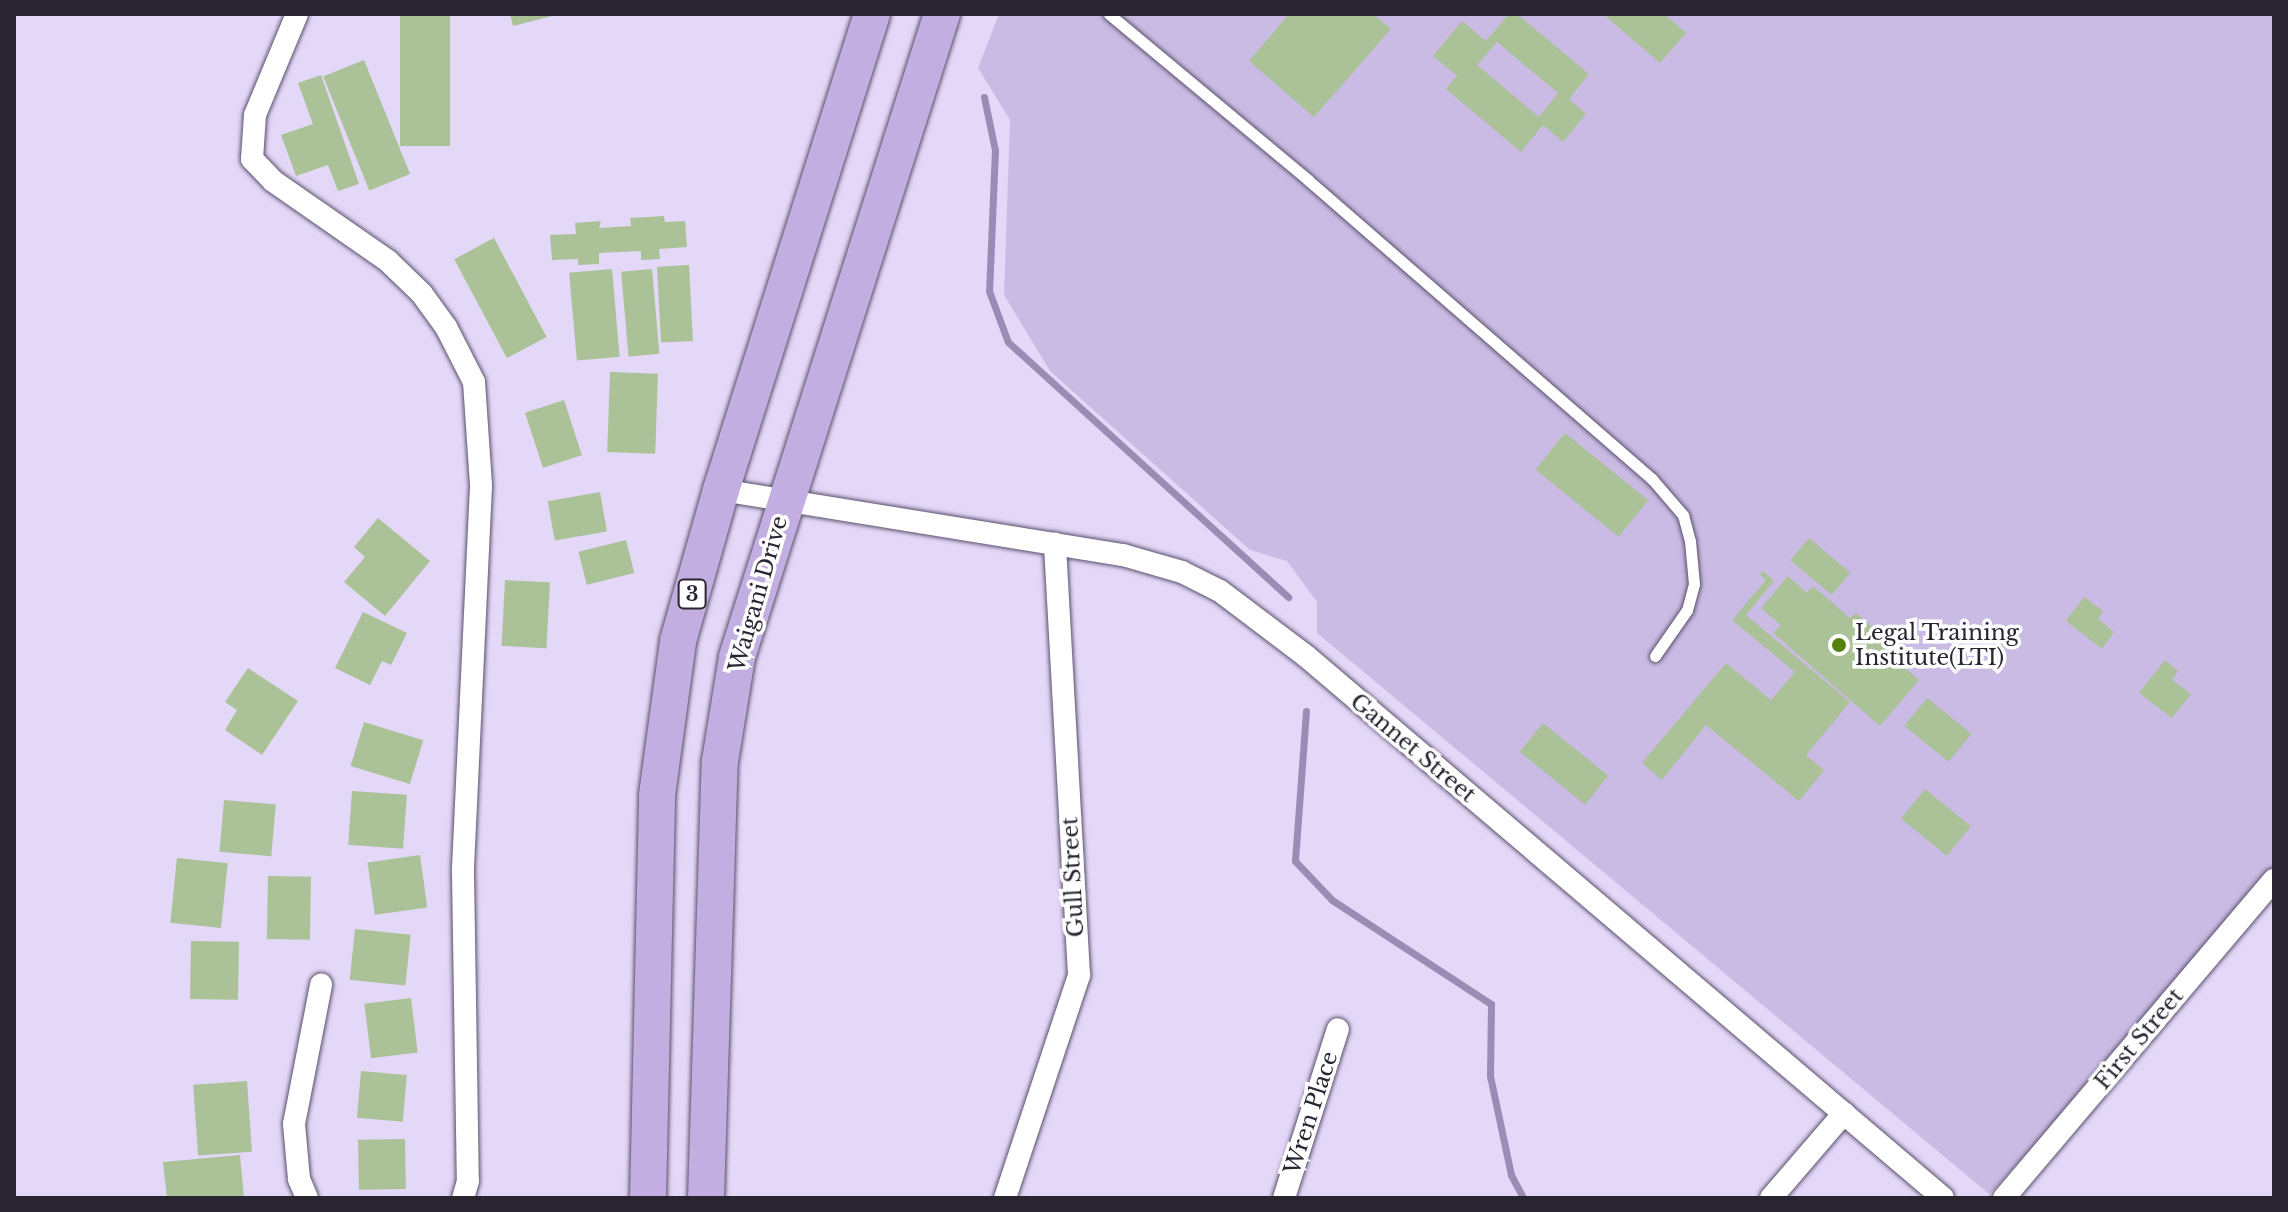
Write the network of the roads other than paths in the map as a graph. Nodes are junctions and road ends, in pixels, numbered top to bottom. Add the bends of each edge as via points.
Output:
1 (297, 14) edge
2 (872, 14) edge
3 (942, 14) edge
4 (1109, 14) edge
5 (721, 490) junction
6 (785, 503) junction
7 (1055, 544) junction
8 (1655, 656) dead end
9 (2274, 880) edge
10 (321, 985) dead end
11 (1338, 1029) dead end
12 (1844, 1113) junction
13 (307, 1198) edge
14 (463, 1198) edge
15 (648, 1198) edge
16 (706, 1198) edge
17 (1005, 1198) edge
18 (1284, 1198) edge
19 (1771, 1198) edge
20 (1943, 1198) edge
21 (2004, 1198) edge

1 - 14 street via 255,115 252,159 273,181 388,261 422,294 474,382 481,486 463,873 468,1181
2 - 5 highway, 3
3 - 6 highway, Waigani Drive
4 - 8 lane via 1652,479 1683,515 1694,584 1687,610
5 - 6 street, Gannet Street
5 - 15 highway, 3 via 678,641 657,795
6 - 7 street, Gannet Street
6 - 16 highway, Waigani Drive via 737,657 720,761
7 - 12 street, Gannet Street via 1182,572 1235,601
7 - 17 street, Gull Street via 1079,975
9 - 21 street, First Street
10 - 13 street via 294,1124 299,1179
11 - 18 street, Wren Place
12 - 19 street
12 - 20 street, Gannet Street

